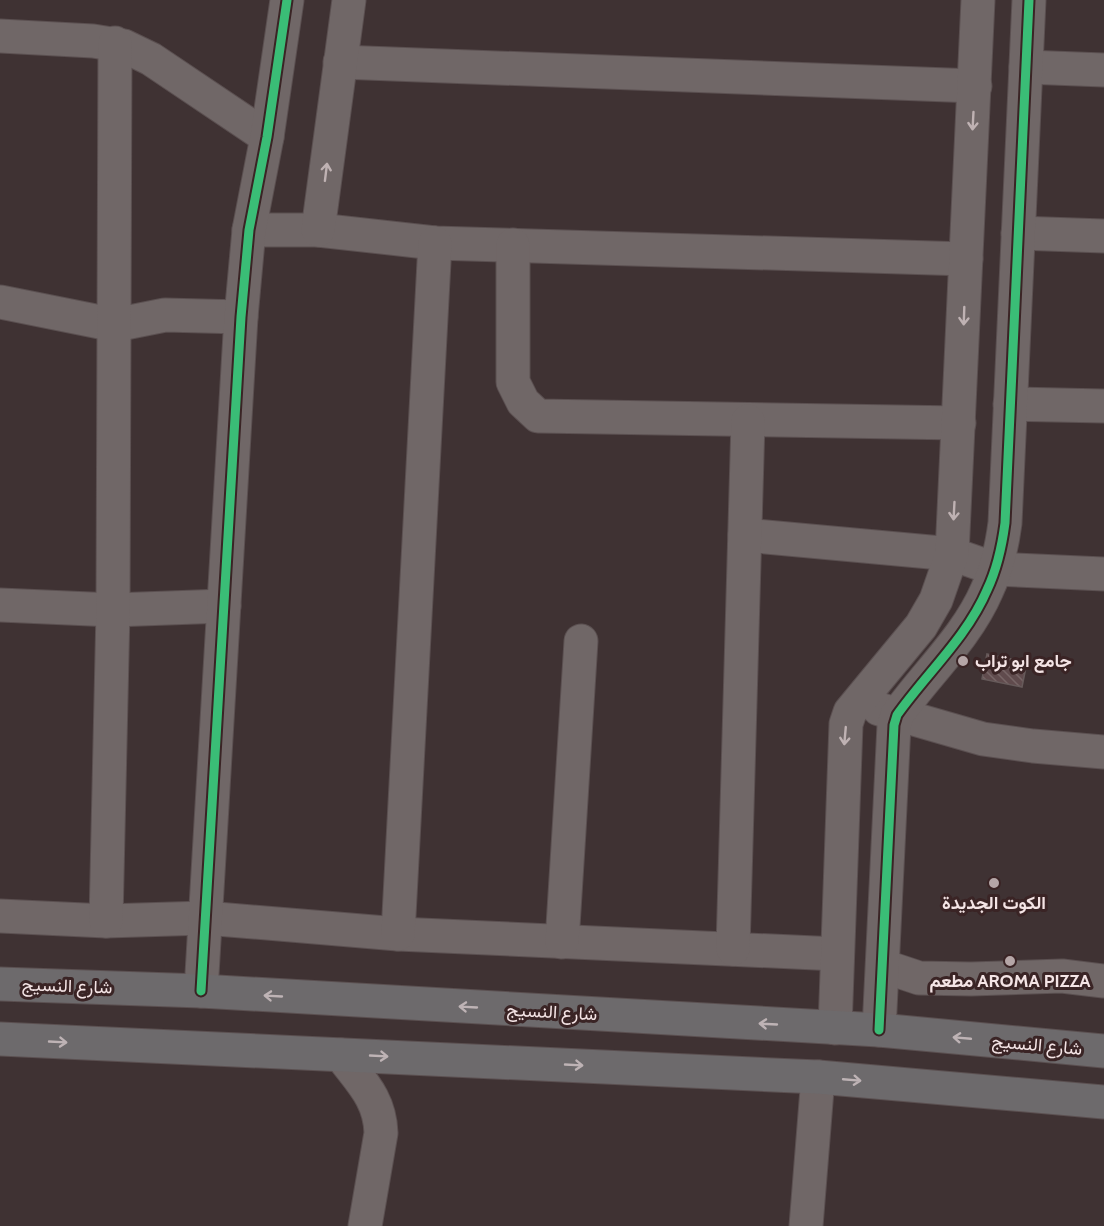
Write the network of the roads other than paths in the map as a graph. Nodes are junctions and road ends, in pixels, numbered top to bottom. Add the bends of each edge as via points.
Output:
1 (287, 0) edge
2 (349, 0) edge
3 (978, 0) edge
4 (1029, 0) edge
5 (0, 36) edge
6 (115, 43) junction
7 (340, 62) junction
8 (1026, 67) junction
9 (1104, 70) edge
10 (975, 86) junction
11 (267, 137) junction
12 (249, 230) junction
13 (318, 230) junction
14 (1018, 233) junction
15 (1104, 236) edge
16 (435, 243) junction
17 (513, 246) junction
18 (966, 259) junction
19 (0, 302) edge
20 (241, 317) junction
21 (115, 325) junction
22 (1010, 404) junction
23 (1104, 406) edge
24 (748, 421) junction
25 (959, 423) junction
26 (745, 535) junction
27 (952, 554) junction
28 (995, 569) junction
29 (1104, 574) edge
30 (0, 605) edge
31 (224, 606) junction
32 (113, 610) junction
33 (581, 641) dead end
34 (857, 703) junction
35 (897, 715) junction
36 (1104, 752) edge
37 (0, 916) edge
38 (205, 918) junction
39 (106, 921) junction
40 (398, 934) junction
41 (562, 942) junction
42 (733, 949) junction
43 (837, 954) junction
44 (883, 966) junction
45 (1104, 981) edge
46 (0, 984) edge
47 (201, 991) junction
48 (835, 1028) junction
49 (879, 1030) junction
50 (1, 1044) edge
51 (1104, 1051) edge
52 (341, 1054) junction
53 (818, 1077) junction
54 (1104, 1102) edge
55 (365, 1226) edge
56 (806, 1226) edge

1 - 11 street
2 - 7 street
3 - 10 street
4 - 8 street
5 - 6 street
6 - 11 street via 151,59
6 - 21 street
7 - 10 street
13 -> 7 street
8 - 9 street
8 - 14 street
10 -> 18 street
11 - 12 street
12 - 13 street
12 - 20 street
13 - 16 street
14 - 15 street
14 - 22 street
16 - 17 street
16 - 40 street
17 - 18 street
17 - 24 street via 513,382 531,411 545,418
18 -> 25 street
19 - 21 street
20 - 21 street via 165,315
20 - 31 street
21 - 32 street
22 - 23 street
22 - 28 street via 1005,523
24 - 25 street
24 - 26 street
25 -> 27 street
26 - 27 street
26 - 42 street
27 - 28 street
27 - 34 street via 936,600 921,626
28 - 29 street
28 - 35 street via 972,617
30 - 32 street
31 - 32 street
31 - 38 street
32 - 39 street
33 - 41 street
34 - 35 street
34 -> 43 street via 850,712 844,740
35 - 36 street via 983,739
35 - 44 street
37 - 39 street
38 - 39 street
38 - 40 street
38 - 47 street
40 - 41 street
41 - 42 street
42 - 43 street
43 - 48 street
44 - 45 street via 919,978 1062,976
44 - 49 street
46 - 47 main road, شارع النسيج
48 -> 47 main road, شارع النسيج
48 - 49 main road, شارع النسيج
51 -> 49 main road, شارع النسيج
50 -> 52 main road
52 -> 53 main road
52 - 55 street via 370,1093 381,1121
53 -> 54 main road
53 - 56 street

